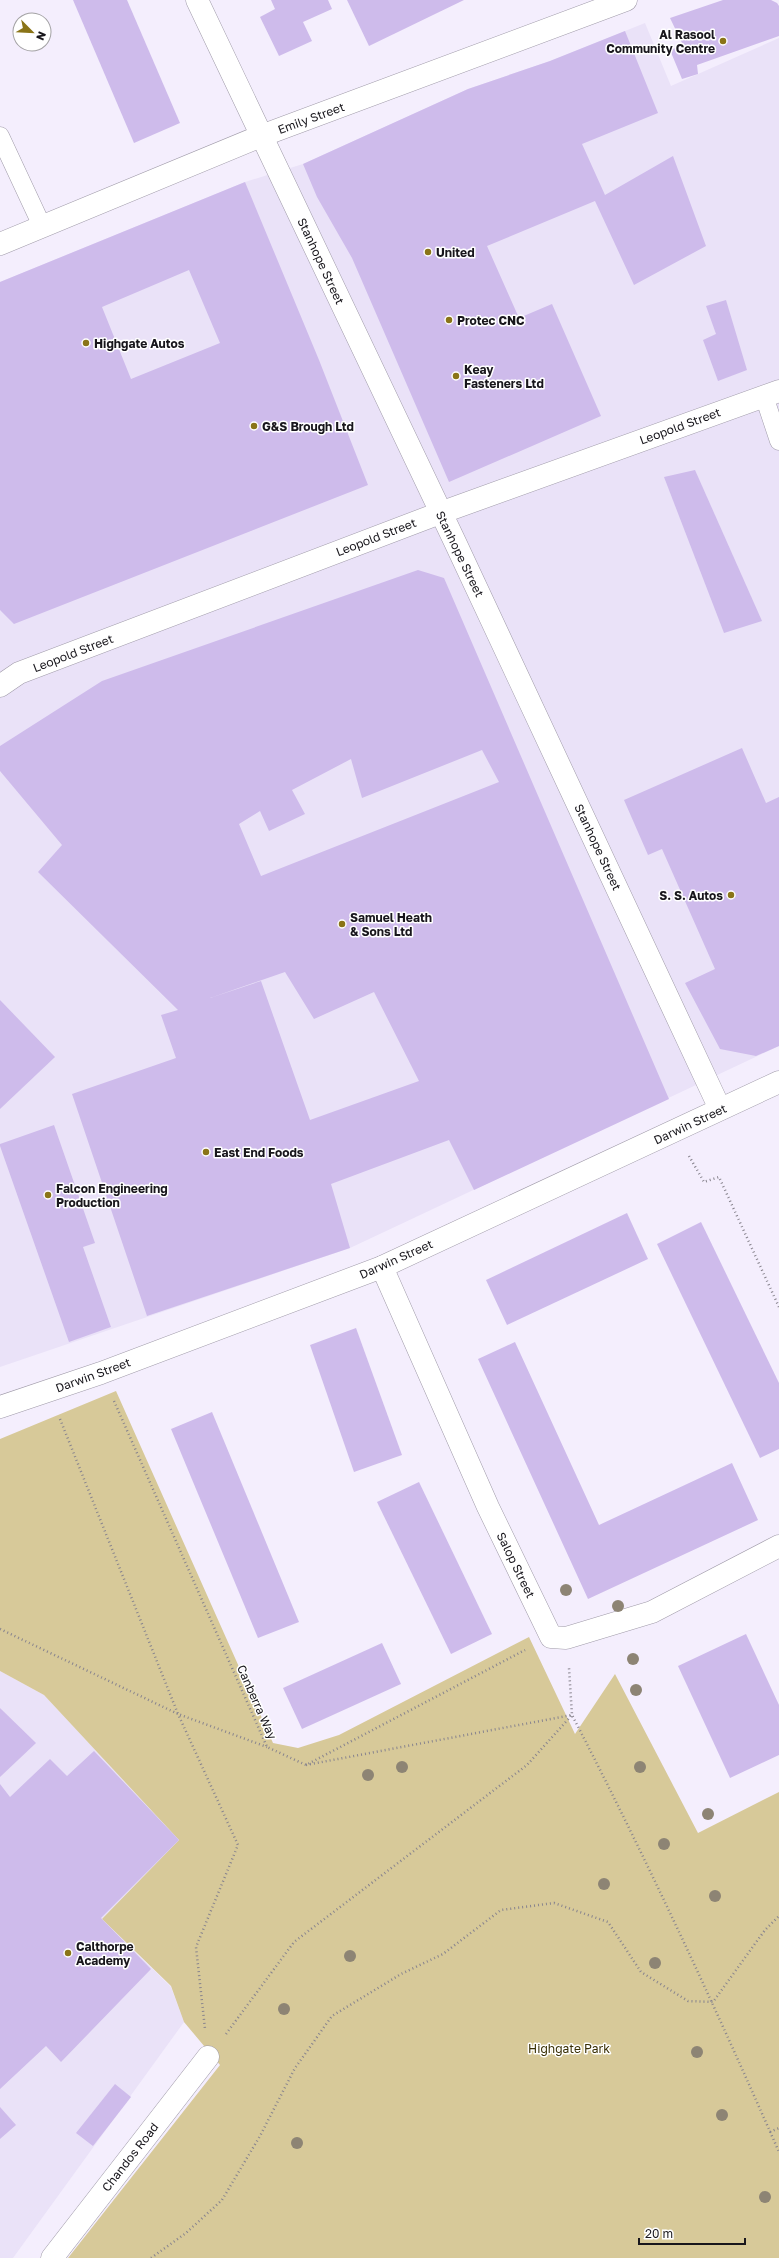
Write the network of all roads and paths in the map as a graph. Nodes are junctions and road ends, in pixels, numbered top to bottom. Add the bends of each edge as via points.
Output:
1 (197, 0) edge
2 (626, 0) edge
3 (0, 136) edge
4 (261, 136) junction
5 (42, 226) junction
6 (0, 244) edge
7 (771, 393) edge
8 (779, 441) edge
9 (440, 513) junction
10 (0, 686) edge
11 (779, 1082) edge
12 (720, 1109) junction
13 (678, 1129) junction
14 (382, 1267) junction
15 (779, 1307) edge
16 (101, 1373) junction
17 (49, 1391) junction
18 (0, 1407) edge
19 (779, 1546) edge
20 (0, 1629) edge
21 (558, 1637) junction
22 (178, 1714) junction
23 (572, 1715) junction
24 (267, 1747) junction
25 (306, 1765) junction
26 (779, 1916) edge
27 (713, 2002) junction
28 (208, 2057) junction
29 (779, 2128) edge
30 (770, 2132) junction
31 (779, 2152) edge
32 (52, 2258) edge
33 (151, 2258) edge

1 - 4 street, Stanhope Street
2 - 4 street, Emily Street
3 - 5 lane
4 - 5 street, Emily Street
4 - 9 street, Stanhope Street
5 - 6 street, Emily Street
7 - 8 lane
7 - 9 street, Leopold Street
9 - 10 street, Leopold Street via 20,673
9 - 12 street, Stanhope Street
11 - 12 street, Darwin Street
12 - 13 street, Darwin Street
13 - 14 street, Darwin Street
13 - 15 path via 704,1182 719,1177
14 - 16 street, Darwin Street
14 - 21 street, Salop Street via 488,1507
16 - 17 street, Darwin Street
16 - 24 path, Canberra Way
17 - 18 street, Darwin Street
17 - 22 path
19 - 21 street via 652,1612
20 - 22 path
21 - 23 path
21 - 25 path
22 - 24 path
22 - 28 path via 238,1845 196,1947
23 - 25 path
23 - 27 path
23 - 28 path via 526,1765 294,1942
24 - 25 path, Canberra Way
26 - 27 path via 765,1930
27 - 30 path
27 - 33 path via 688,2001 641,1972 608,1922 554,1903 501,1910 443,1954 401,1974 332,2016 295,2068 260,2136 222,2200 186,2233
28 - 32 street, Chandos Road
29 - 30 path
30 - 31 path

